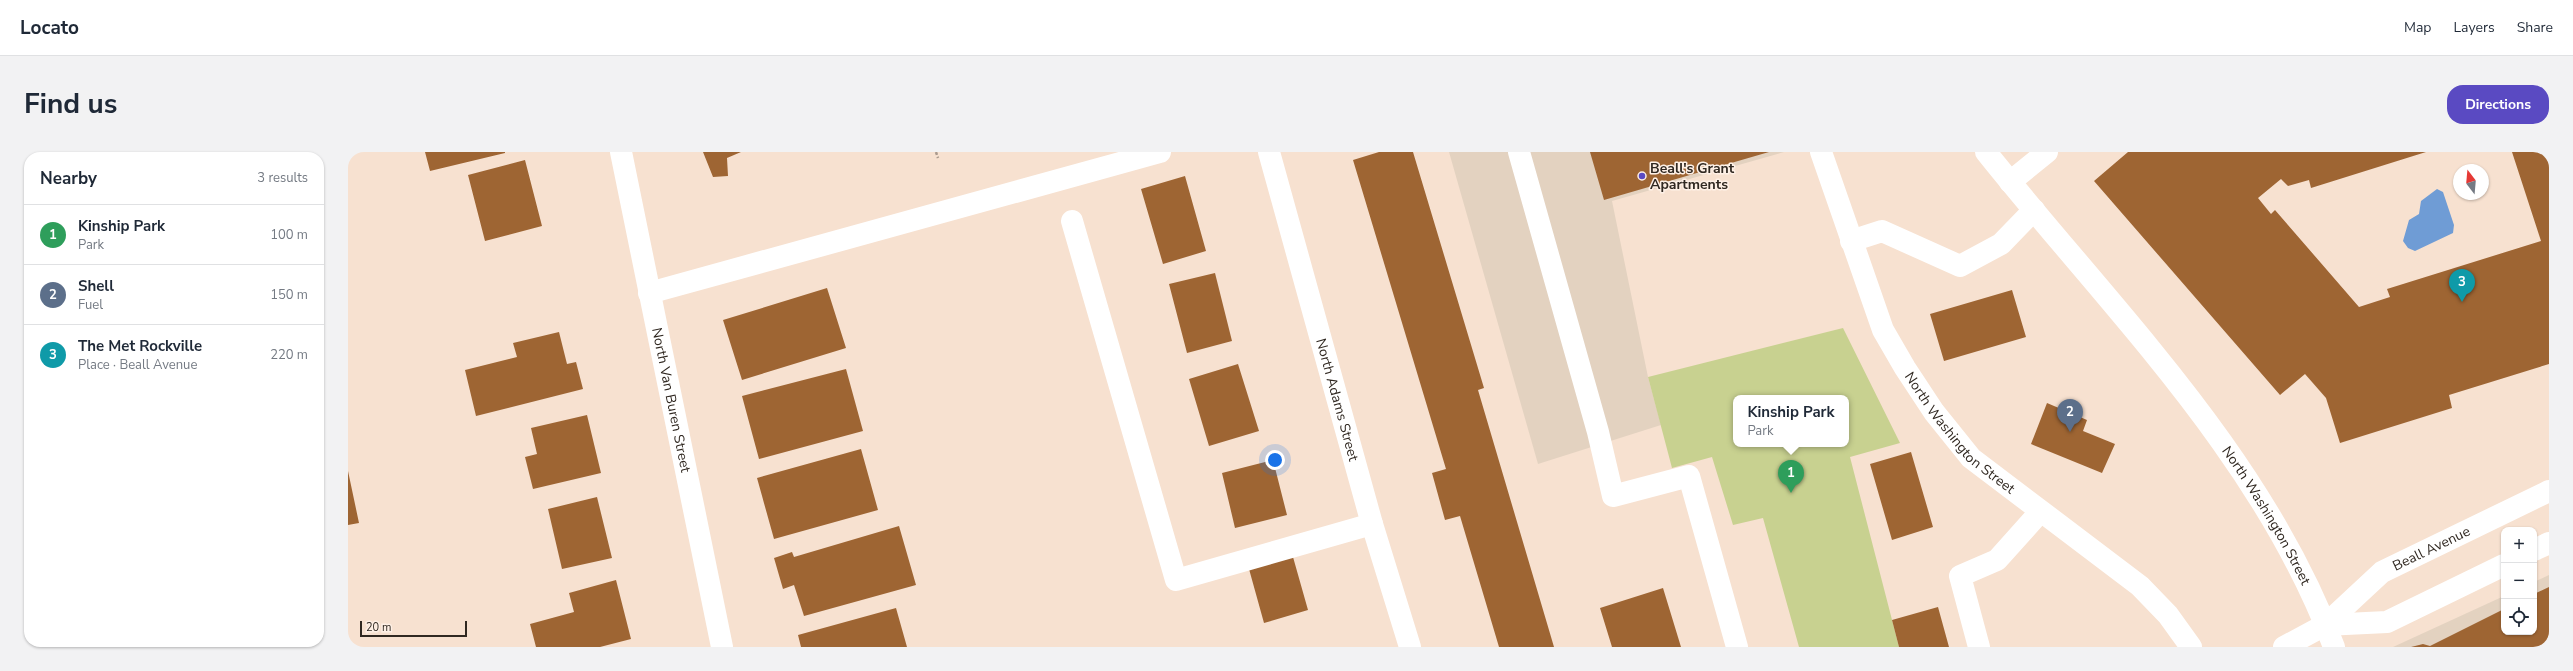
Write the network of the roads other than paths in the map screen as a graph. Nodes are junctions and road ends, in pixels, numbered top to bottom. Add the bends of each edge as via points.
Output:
1 (621, 152) edge
2 (1160, 152) edge
3 (1269, 152) edge
4 (1519, 152) edge
5 (1822, 152) edge
6 (1986, 152) edge
7 (2047, 152) edge
8 (2010, 182) junction
9 (2034, 210) junction
10 (1072, 221) dead end
11 (1851, 240) junction
12 (649, 292) junction
13 (2549, 491) edge
14 (2040, 512) junction
15 (1372, 524) junction
16 (2549, 543) edge
17 (2537, 549) edge
18 (2501, 565) edge
19 (2325, 624) junction
20 (722, 647) edge
21 (1410, 647) edge
22 (1737, 647) edge
23 (1979, 647) edge
24 (2191, 647) edge
25 (2284, 647) edge
26 (2334, 647) edge

1 - 12 street, North Van Buren Street
2 - 12 street
3 - 15 street, North Adams Street
4 - 22 street via 1598,432 1613,496 1689,476
5 - 11 street, North Washington Street
6 - 8 street, North Washington Street
7 - 8 street
8 - 9 street, North Washington Street
9 - 11 street via 2001,244 1960,266 1882,231
9 - 19 street, North Washington Street via 2162,361 2202,414 2264,508 2299,569
10 - 15 street via 1176,580
11 - 14 street, North Washington Street via 1883,330 1904,368 1934,412 1971,458
12 - 20 street, North Van Buren Street
13 - 19 street, Beall Avenue via 2382,572
14 - 23 street via 1997,560 1960,576
14 - 24 street, North Washington Street via 2140,586 2168,615
15 - 21 street, North Adams Street
16 - 17 street
18 - 19 street, Beall Avenue via 2387,622
19 - 25 street, Beall Avenue
19 - 26 street, North Washington Street

